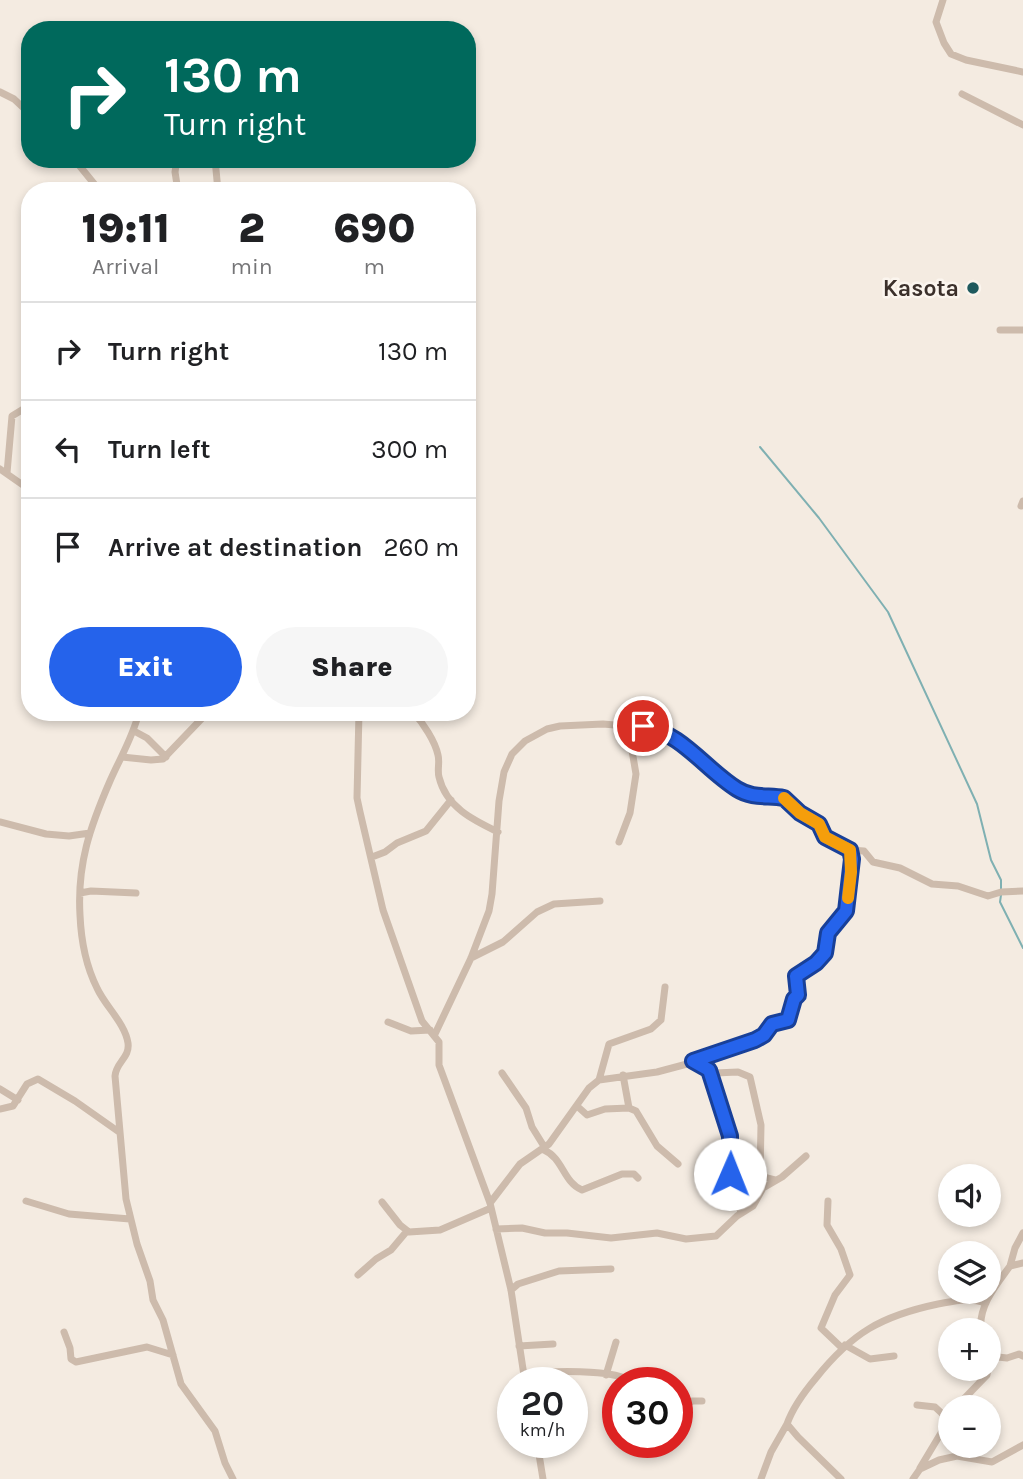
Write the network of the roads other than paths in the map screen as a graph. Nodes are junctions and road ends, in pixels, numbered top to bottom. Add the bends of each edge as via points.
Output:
1 (943, 0) edge
2 (1023, 72) edge
3 (0, 92) edge
4 (962, 94) dead end
5 (21, 105) edge
6 (1023, 125) edge
7 (81, 168) edge
8 (93, 182) edge
9 (1000, 330) dead end
10 (1023, 330) edge
11 (21, 410) edge
12 (3, 471) edge
13 (21, 484) edge
14 (137, 721) edge
15 (199, 721) edge
16 (359, 721) edge
17 (420, 721) edge
18 (625, 727) junction
19 (134, 731) junction
20 (122, 757) junction
21 (166, 757) junction
22 (451, 800) junction
23 (0, 822) edge
24 (498, 832) junction
25 (90, 833) junction
26 (620, 842) dead end
27 (850, 850) junction
28 (372, 857) junction
29 (1023, 891) edge
30 (80, 893) junction
31 (136, 893) dead end
32 (600, 901) dead end
33 (471, 958) junction
34 (665, 987) dead end
35 (387, 1022) dead end
36 (432, 1032) junction
37 (693, 1061) junction
38 (709, 1070) junction
39 (502, 1073) dead end
40 (623, 1075) junction
41 (599, 1080) junction
42 (0, 1089) edge
43 (18, 1100) junction
44 (577, 1106) junction
45 (629, 1108) junction
46 (0, 1110) edge
47 (119, 1132) junction
48 (545, 1149) junction
49 (806, 1156) dead end
50 (678, 1164) dead end
51 (638, 1178) dead end
52 (775, 1180) junction
53 (828, 1200) dead end
54 (26, 1201) dead end
55 (382, 1202) dead end
56 (490, 1205) junction
57 (741, 1213) junction
58 (130, 1219) junction
59 (496, 1229) junction
60 (407, 1231) junction
61 (1023, 1233) edge
62 (1023, 1263) edge
63 (1010, 1266) junction
64 (611, 1269) dead end
65 (358, 1275) dead end
66 (1001, 1279) edge
67 (511, 1290) junction
68 (938, 1304) edge
69 (65, 1332) dead end
70 (616, 1342) dead end
71 (553, 1344) dead end
72 (519, 1346) junction
73 (843, 1347) junction
74 (173, 1354) junction
75 (894, 1356) dead end
76 (1023, 1356) edge
77 (1001, 1359) edge
78 (522, 1367) edge
79 (608, 1367) edge
80 (982, 1381) edge
81 (969, 1395) edge
82 (693, 1401) edge
83 (702, 1401) dead end
84 (918, 1405) dead end
85 (938, 1409) edge
86 (787, 1423) junction
87 (938, 1440) edge
88 (1023, 1445) edge
89 (540, 1458) edge
90 (920, 1469) junction
91 (233, 1479) edge
92 (543, 1479) edge
93 (761, 1479) edge
94 (841, 1479) edge
95 (913, 1479) edge

1 - 2 street via 936,22 951,54
3 - 5 street
4 - 6 street
7 - 8 street
9 - 10 street
11 - 12 street via 12,416
12 - 13 street
14 - 19 street
15 - 21 street
16 - 28 street via 357,798
17 - 22 street via 438,755 438,777
18 - 24 street via 561,726 525,741 503,772
18 - 26 street via 636,774
18 - 27 street via 650,728 672,738 737,789 755,797 784,798 819,824 825,837
19 - 20 street
19 - 21 street
20 - 21 street
20 - 25 street
22 - 24 street via 467,817
22 - 28 street via 426,831
23 - 25 street via 46,834
24 - 33 street via 489,911
25 - 30 street via 83,853
27 - 29 street via 864,851 873,862 906,870 932,884 988,896
27 - 37 street via 846,911 828,933 825,953 796,976 798,995 788,1020 772,1024 755,1040
28 - 36 street via 383,911 412,997
30 - 31 street
30 - 47 street via 88,964 128,1043 116,1071
32 - 33 street via 554,904 496,946
33 - 36 street
34 - 41 street via 661,1020 651,1029 609,1044
35 - 36 street via 411,1031
36 - 56 street via 439,1042 439,1065
37 - 38 street
37 - 40 street via 657,1072
38 - 52 street via 746,1074 753,1081 761,1125 760,1175
38 - 57 street via 730,1136 730,1174
39 - 48 street via 526,1108
40 - 41 street
40 - 45 street
41 - 44 street
42 - 43 street
43 - 46 street
43 - 47 street via 27,1084 38,1079
44 - 45 street via 587,1115
44 - 48 street
45 - 50 street via 636,1111 657,1146
47 - 58 street
48 - 51 street via 556,1157 569,1181 582,1190 622,1174
48 - 56 street via 520,1164
49 - 52 street
52 - 57 street
53 - 73 street via 827,1225 850,1275 835,1295 821,1328
54 - 58 street via 69,1214
55 - 60 street
56 - 59 street
56 - 60 street via 440,1230
57 - 59 street via 721,1233 697,1239 657,1233 611,1238
58 - 74 street
59 - 67 street
60 - 65 street
61 - 63 street
62 - 63 street
63 - 66 street
64 - 67 street via 559,1272
67 - 72 street
68 - 73 street via 885,1320
69 - 74 street via 71,1359 76,1362 147,1347
70 - 79 street
71 - 72 street
72 - 78 street
73 - 75 street via 870,1359
73 - 86 street via 806,1390
74 - 91 street via 181,1384 215,1431
76 - 77 street
80 - 81 street
82 - 83 street
84 - 85 street
86 - 93 street
86 - 94 street
87 - 90 street
88 - 90 street via 992,1462 957,1456
89 - 92 street
90 - 95 street

